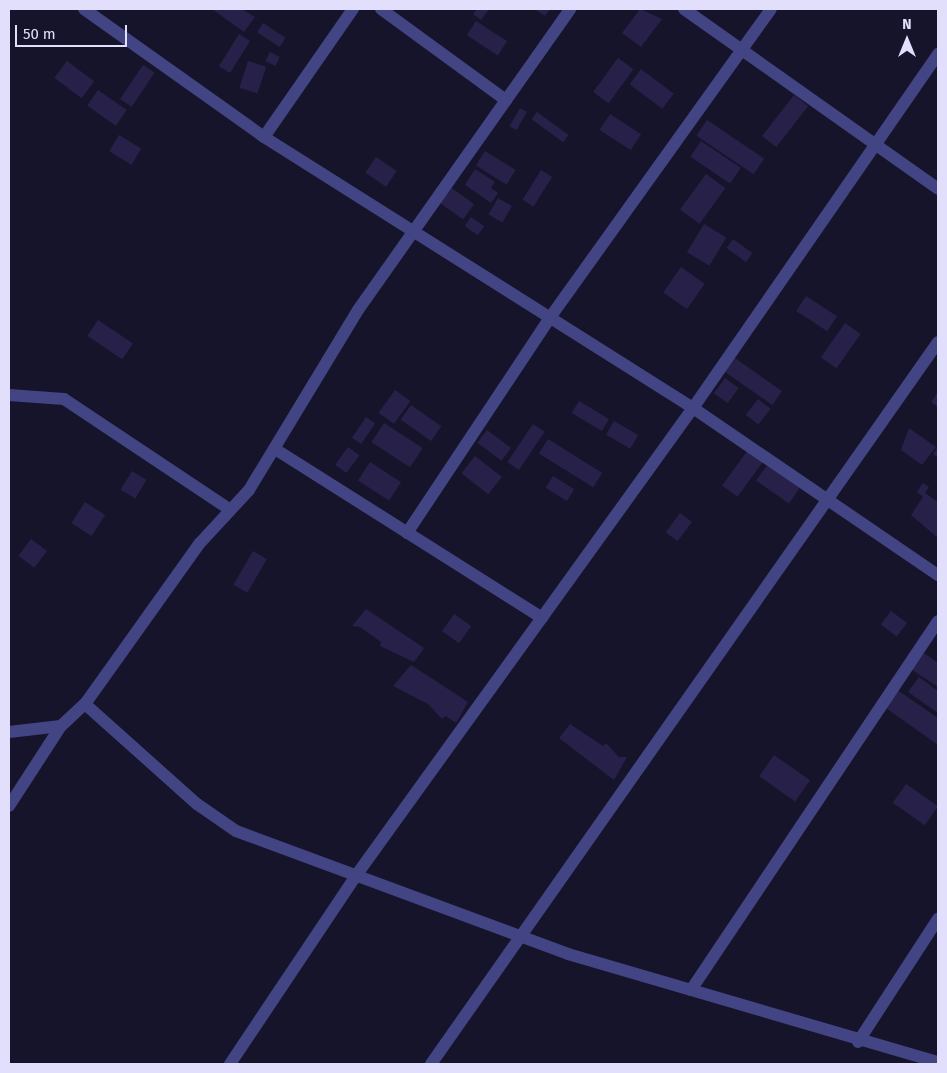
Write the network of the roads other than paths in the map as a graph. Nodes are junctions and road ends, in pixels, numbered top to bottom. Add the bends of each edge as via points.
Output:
1 (84, 9) edge
2 (353, 9) edge
3 (381, 9) edge
4 (570, 9) edge
5 (684, 9) edge
6 (771, 9) edge
7 (741, 51) junction
8 (938, 54) edge
9 (506, 100) junction
10 (264, 137) junction
11 (873, 146) junction
12 (938, 189) edge
13 (415, 231) junction
14 (549, 319) junction
15 (938, 342) edge
16 (9, 395) edge
17 (693, 408) junction
18 (275, 449) junction
19 (828, 500) junction
20 (229, 509) junction
21 (407, 533) junction
22 (938, 575) edge
23 (542, 618) junction
24 (938, 621) edge
25 (85, 704) junction
26 (61, 726) junction
27 (9, 732) edge
28 (9, 806) edge
29 (356, 878) junction
30 (938, 919) edge
31 (520, 936) junction
32 (691, 990) junction
33 (858, 1042) junction
34 (938, 1062) edge
35 (230, 1064) edge
36 (431, 1064) edge

1 - 10 street
2 - 10 street
3 - 9 street
4 - 9 street
5 - 7 street
6 - 7 street
7 - 11 street
7 - 14 street
8 - 11 street
9 - 13 street
10 - 13 street
11 - 12 street
11 - 17 street
13 - 14 street
13 - 18 street via 358,310
14 - 17 street
14 - 21 street
15 - 19 street
16 - 20 street via 64,398
17 - 19 street
17 - 23 street
18 - 20 street via 249,490
18 - 21 street
19 - 22 street
19 - 31 street
20 - 25 street via 200,543
21 - 23 street
23 - 29 street
24 - 32 street
25 - 26 street
25 - 29 street via 197,804 236,831
26 - 27 street
26 - 28 street
29 - 31 street
29 - 35 street
30 - 33 street
31 - 32 street
31 - 36 street
32 - 33 street
33 - 34 street

